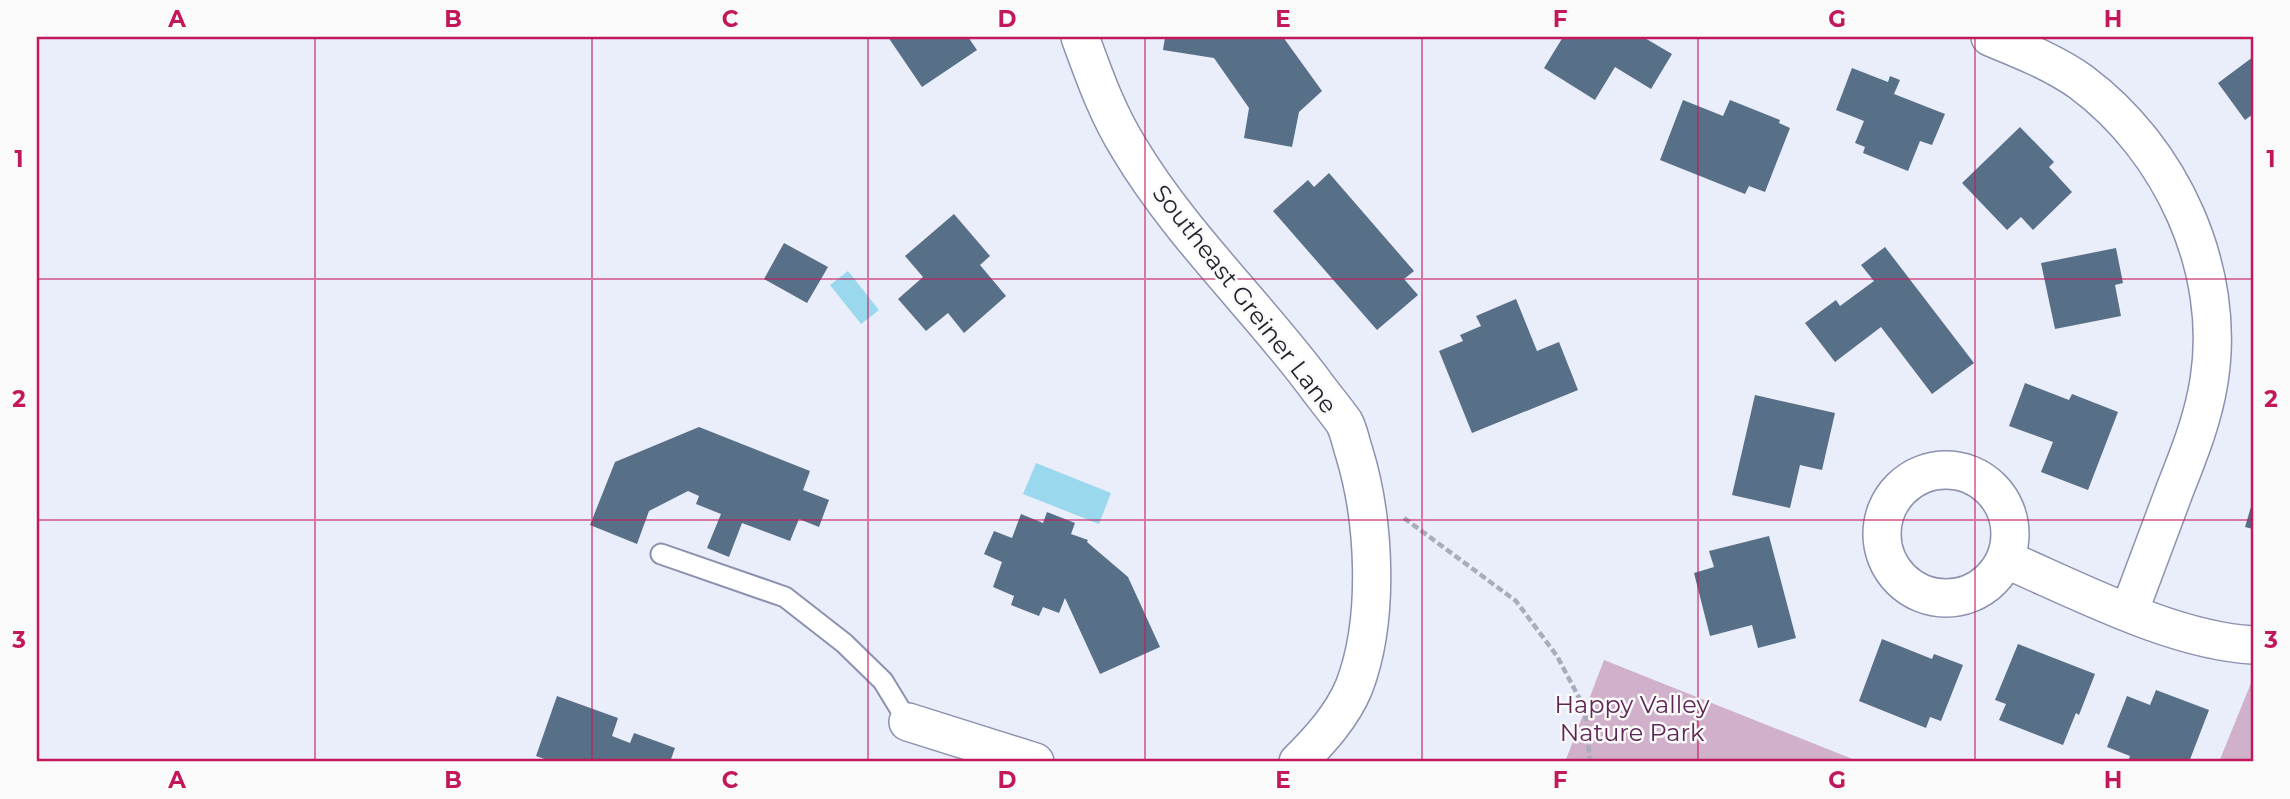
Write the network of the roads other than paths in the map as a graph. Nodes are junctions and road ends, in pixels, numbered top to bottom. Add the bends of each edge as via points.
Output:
1 (1080, 37) edge
2 (1990, 37) edge
3 (660, 554) dead end
4 (2005, 559) dead end
5 (2129, 612) junction
6 (2253, 645) edge
7 (908, 722) joint
8 (1035, 762) edge
9 (1298, 762) edge

1 - 9 street, Southeast Greiner Lane via 1100,94 1129,148 1169,206 1345,424 1359,470 1367,514 1371,588 1367,642 1353,689 1327,733
2 - 5 street via 2081,82 2118,115 2177,193 2206,277 2214,342 2199,428
3 - 7 lane via 785,597 883,681
4 - 5 street
5 - 6 street via 2201,639
7 - 8 street

